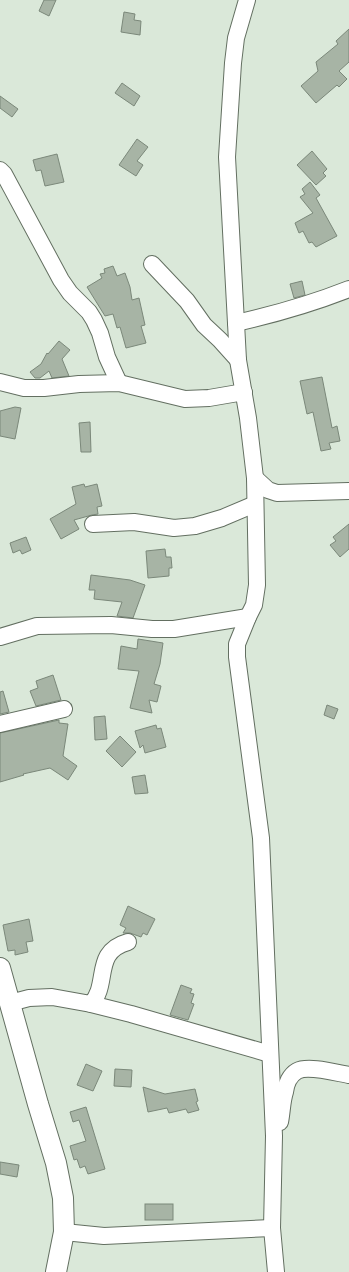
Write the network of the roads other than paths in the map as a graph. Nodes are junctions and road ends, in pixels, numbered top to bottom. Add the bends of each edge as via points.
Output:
1 (247, 0) edge
2 (0, 170) edge
3 (152, 264) dead end
4 (349, 290) edge
5 (236, 323) junction
6 (238, 360) junction
7 (0, 382) edge
8 (120, 384) junction
9 (244, 392) junction
10 (255, 478) junction
11 (349, 491) edge
12 (255, 504) junction
13 (93, 524) dead end
14 (248, 617) junction
15 (0, 637) edge
16 (64, 709) dead end
17 (0, 724) edge
18 (128, 942) dead end
19 (0, 968) edge
20 (10, 1003) junction
21 (91, 1004) junction
22 (270, 1054) junction
23 (349, 1075) edge
24 (274, 1136) junction
25 (272, 1228) junction
26 (64, 1232) junction
27 (56, 1272) edge
28 (276, 1272) edge

1 - 5 street via 236,38 226,157
2 - 8 street via 70,293 94,320
3 - 6 street
4 - 5 street via 284,312
5 - 6 street
6 - 9 street
7 - 8 street via 24,388
8 - 9 street via 186,399
9 - 10 street
10 - 11 street via 268,490 277,493
10 - 12 street
12 - 13 street via 195,526 174,528 134,522
12 - 14 street via 257,585 254,605
14 - 15 street via 174,629 111,625 38,626
14 - 22 street via 237,644 236,657 261,838
16 - 17 street
18 - 21 street via 113,949 107,956 96,999
19 - 20 street
20 - 21 street via 29,998 52,997
20 - 26 street via 56,1162 63,1198
21 - 22 street
22 - 24 street
23 - 24 street via 301,1069 295,1072 284,1093 279,1125
24 - 25 street
25 - 26 street via 104,1236
25 - 28 street
26 - 27 street

